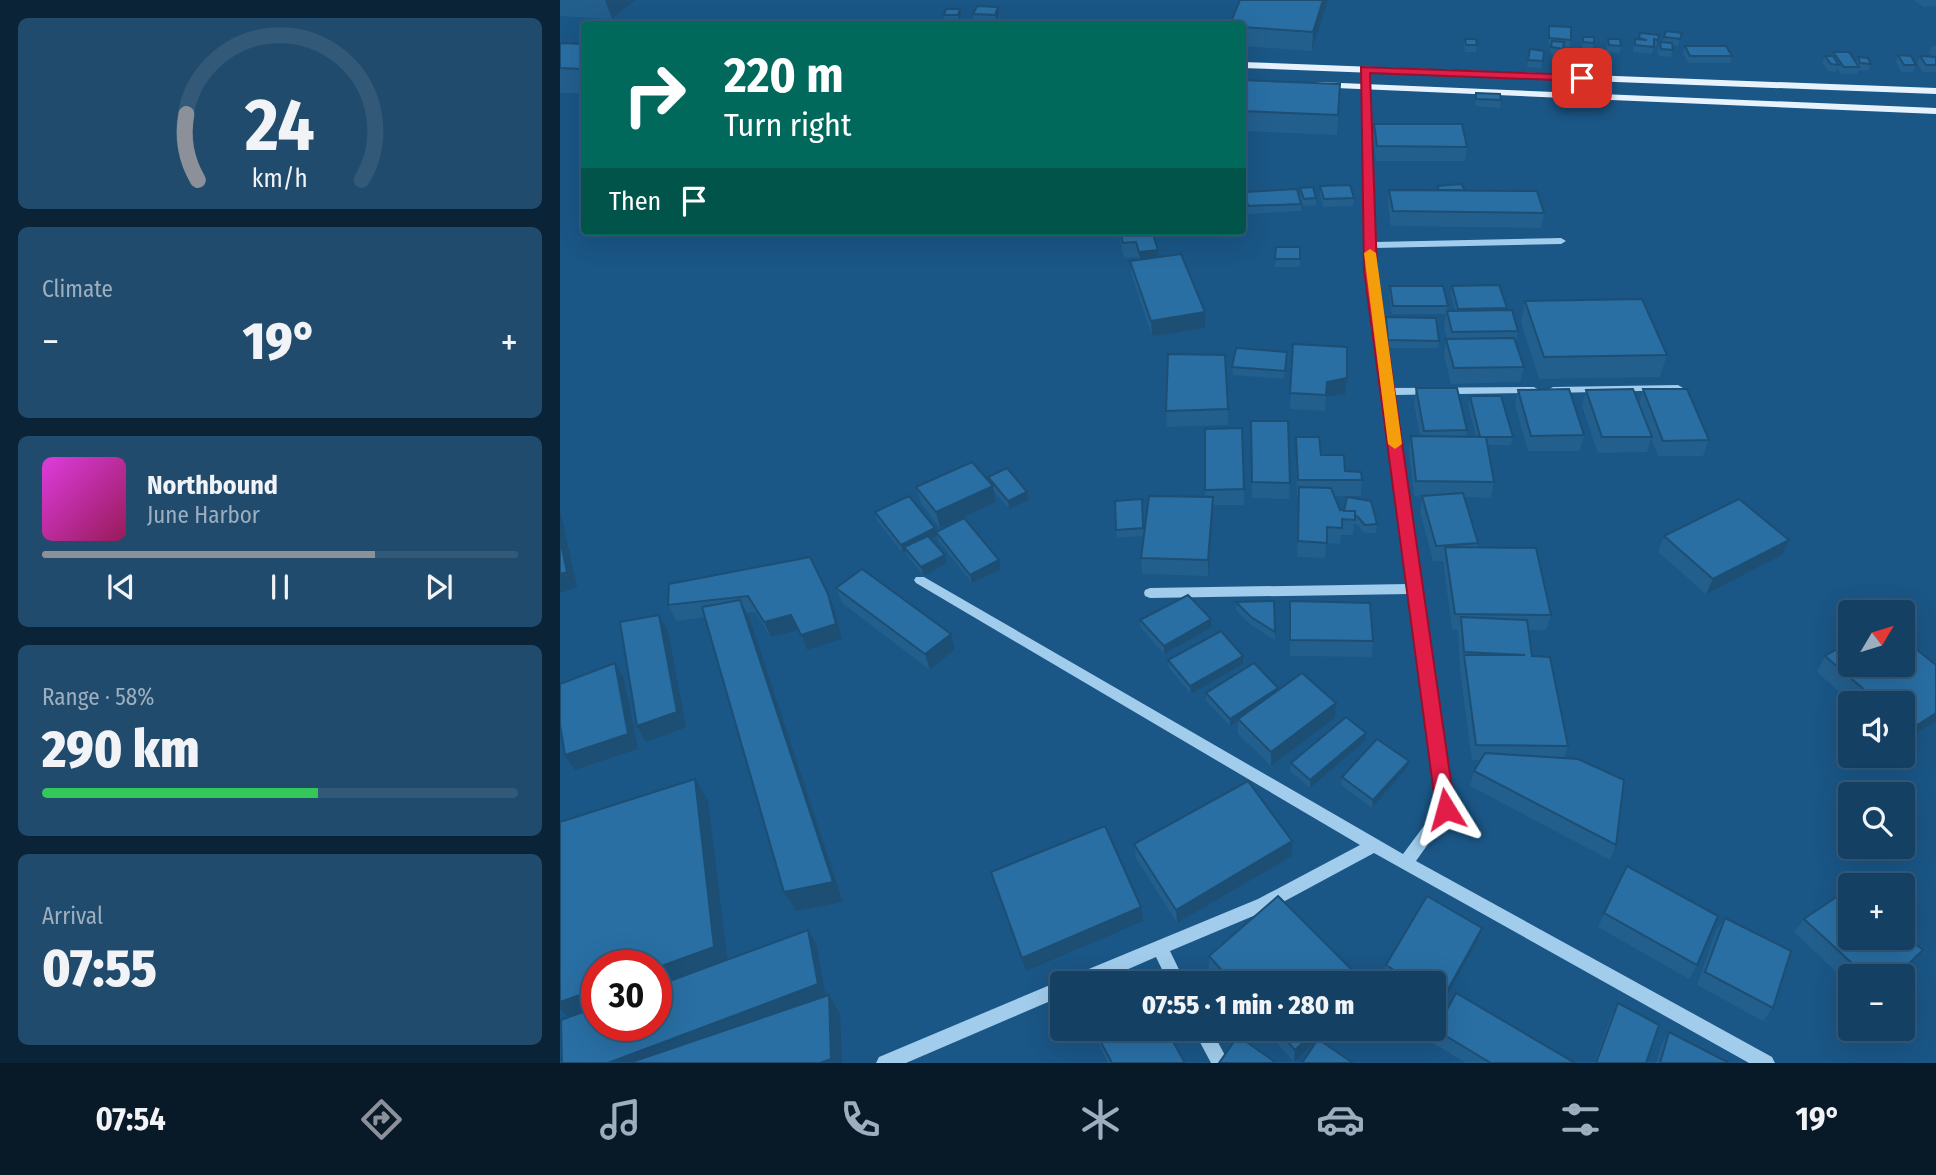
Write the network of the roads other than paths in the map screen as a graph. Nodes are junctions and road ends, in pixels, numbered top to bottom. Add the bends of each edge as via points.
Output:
1 (1246, 65) edge
2 (1364, 69) junction
3 (1310, 85) edge
4 (1364, 87) junction
5 (1936, 91) edge
6 (1936, 111) edge
7 (1561, 242) dead end
8 (1370, 245) junction
9 (1678, 388) edge
10 (1388, 392) junction
11 (920, 580) edge
12 (1416, 589) junction
13 (1150, 593) dead end
14 (1374, 845) junction
15 (1405, 863) junction
16 (1159, 947) junction
17 (1103, 971) edge
18 (1171, 971) edge
19 (1050, 993) edge
20 (1208, 1041) edge
21 (885, 1063) edge
22 (1220, 1063) edge
23 (1766, 1063) edge

1 - 2 main road
2 - 4 street
2 - 5 main road
3 - 4 main road
4 - 6 main road
4 - 8 street
7 - 8 street
8 - 10 street
9 - 10 street
10 - 12 street
11 - 14 street
12 - 13 street
12 - 15 street via 1446,809
14 - 15 street
14 - 16 street via 1264,904
15 - 23 street
16 - 17 street
16 - 18 street
19 - 21 street
20 - 22 street

